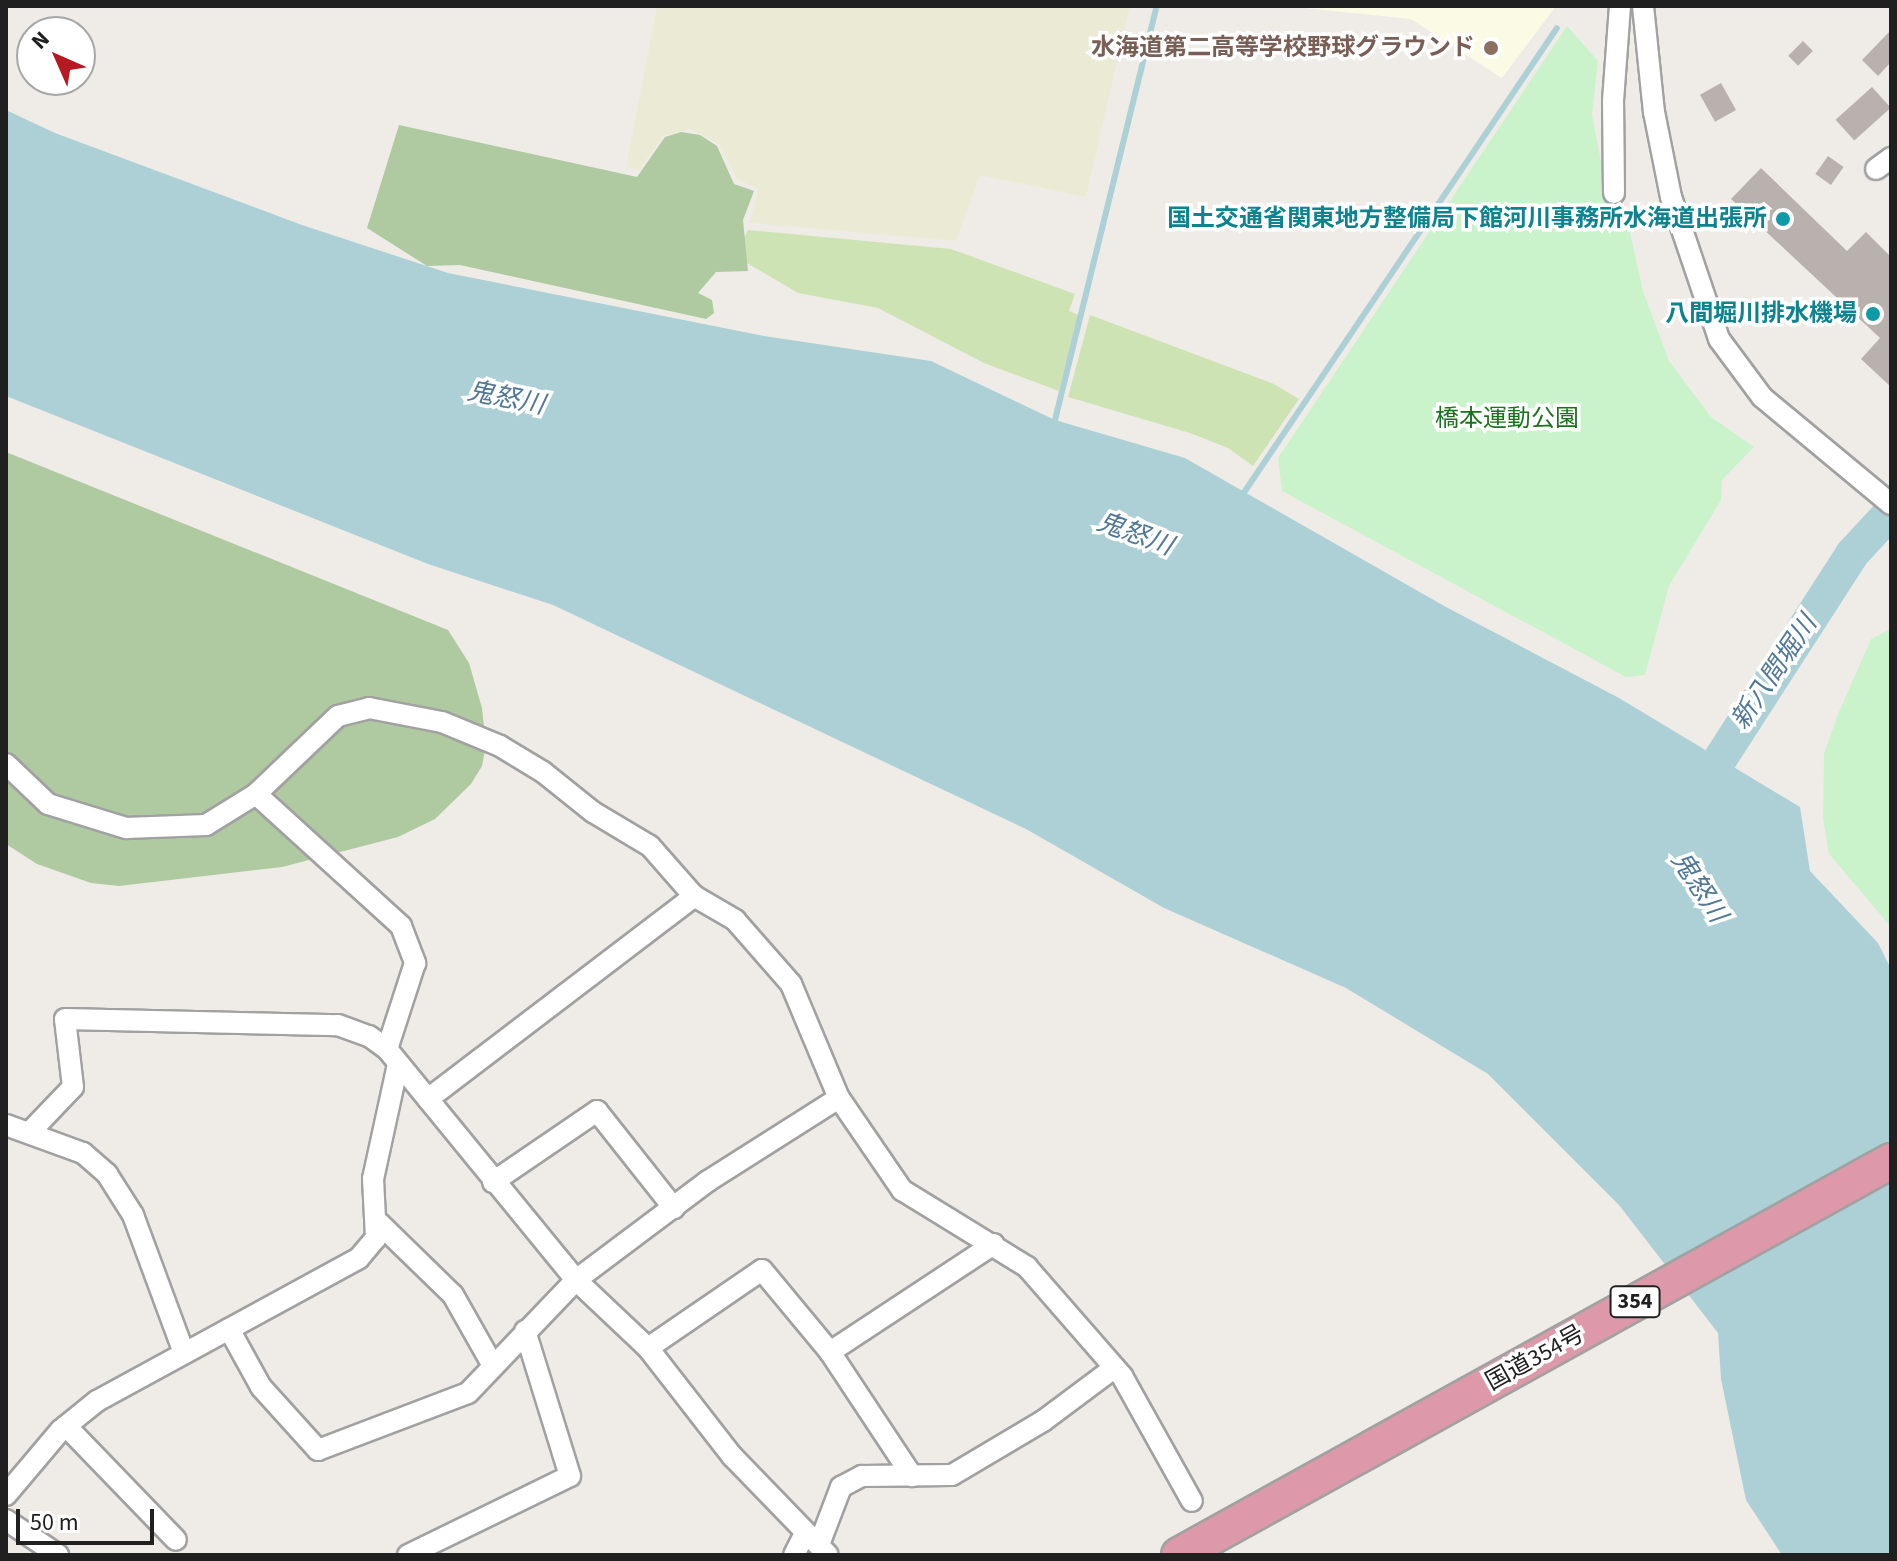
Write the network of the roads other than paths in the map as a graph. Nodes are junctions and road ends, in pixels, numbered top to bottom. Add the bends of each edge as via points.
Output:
1 (1620, 6) edge
2 (1643, 6) edge
3 (1614, 193) dead end
4 (1884, 497) edge
5 (6, 764) edge
6 (256, 794) junction
7 (694, 896) junction
8 (392, 1056) junction
9 (839, 1098) junction
10 (428, 1099) junction
11 (6, 1125) edge
12 (30, 1132) junction
13 (1891, 1161) edge
14 (493, 1182) junction
15 (674, 1208) junction
16 (379, 1223) junction
17 (994, 1244) junction
18 (576, 1280) junction
19 (229, 1329) junction
20 (525, 1331) junction
21 (648, 1348) junction
22 (830, 1352) junction
23 (184, 1353) junction
24 (492, 1364) junction
25 (1114, 1368) junction
26 (66, 1426) junction
27 (912, 1476) junction
28 (6, 1495) edge
29 (1192, 1501) dead end
30 (6, 1520) edge
31 (176, 1540) dead end
32 (818, 1543) edge
33 (58, 1555) edge
34 (410, 1555) edge
35 (794, 1555) edge
36 (1179, 1555) edge

1 - 3 street
2 - 4 street via 1654,112 1671,197 1719,339 1762,397
5 - 6 street via 48,804 126,828 206,825
6 - 7 street via 338,716 369,708 442,722 543,772 593,812 650,846
6 - 8 street via 401,926 415,963
7 - 9 street via 735,920 791,984
7 - 10 street
8 - 10 street
8 - 12 street via 338,1025 65,1019 73,1087
8 - 16 street via 373,1179
9 - 15 street
9 - 17 street via 902,1190
10 - 14 street
11 - 12 street
12 - 23 street via 83,1153 107,1174 133,1215
13 - 36 highway, 国道354号 / 354
14 - 15 street via 597,1111
14 - 18 street
15 - 18 street
16 - 19 street via 376,1238 359,1258
16 - 24 street via 453,1295
17 - 22 street
17 - 25 street via 1027,1267
18 - 20 street
18 - 21 street
19 - 23 street
19 - 24 street via 261,1387 318,1450 468,1393
20 - 24 street
20 - 34 street via 570,1476
21 - 22 street via 762,1270
21 - 32 street via 733,1457
22 - 27 street
23 - 26 street via 97,1401
25 - 27 street via 1043,1421 952,1475
25 - 29 street
26 - 28 street
26 - 31 street
27 - 32 street via 862,1476 841,1487
30 - 33 street
32 - 35 street

